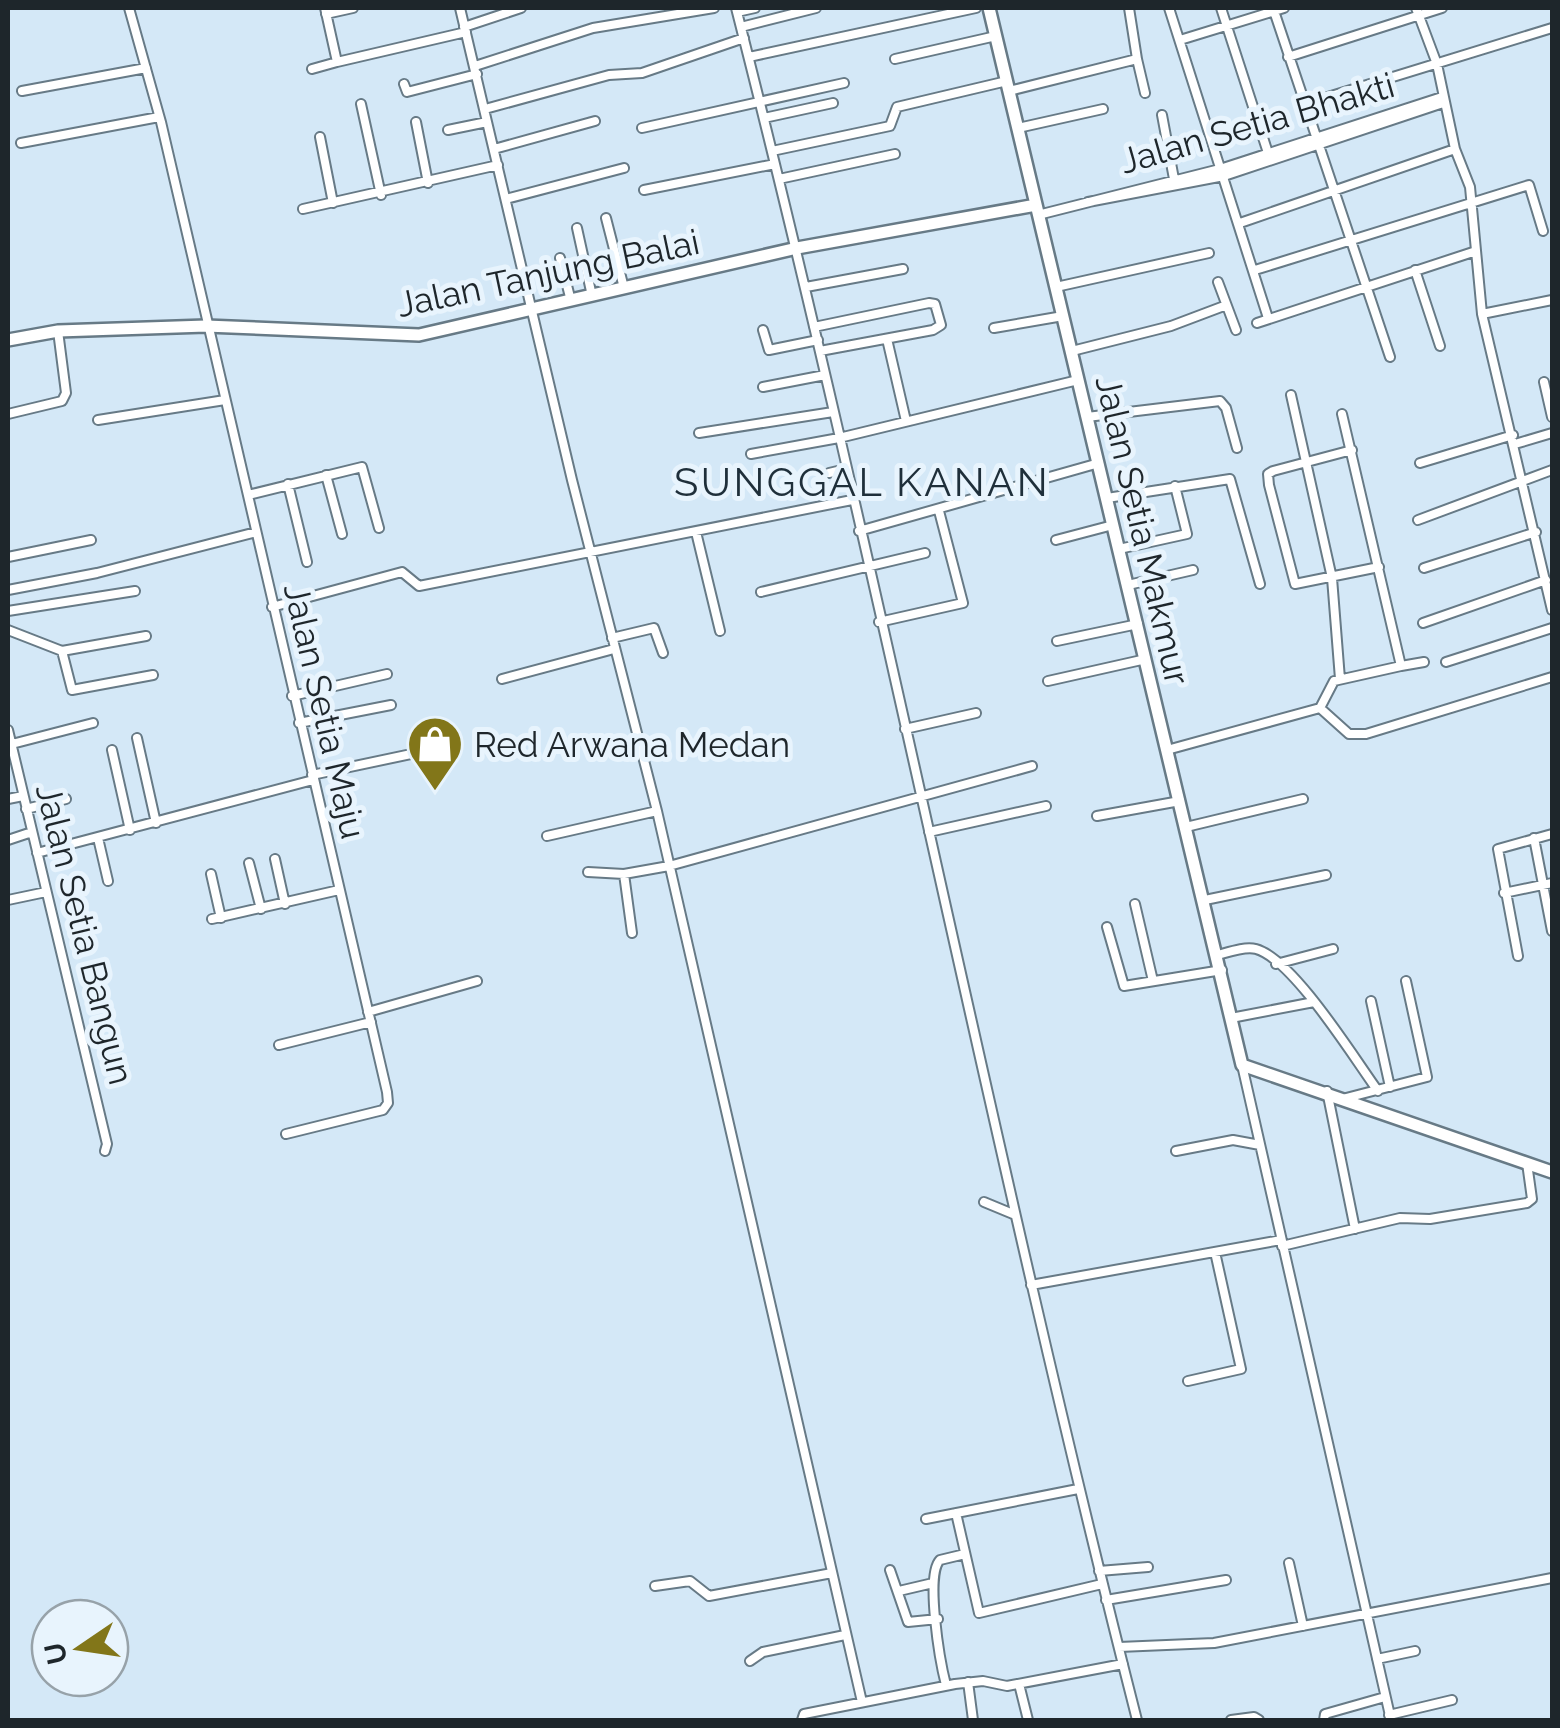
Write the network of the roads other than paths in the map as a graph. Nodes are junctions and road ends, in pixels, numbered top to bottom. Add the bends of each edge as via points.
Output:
1 (130, 8) edge
2 (353, 8) edge
3 (460, 8) edge
4 (521, 8) edge
5 (714, 8) edge
6 (756, 8) edge
7 (816, 8) edge
8 (976, 8) edge
9 (989, 8) edge
10 (1129, 8) edge
11 (1169, 8) edge
12 (1222, 8) edge
13 (1284, 8) edge
14 (1442, 8) edge
15 (736, 10) edge
16 (326, 11) edge
17 (1274, 11) junction
18 (1417, 11) edge
19 (1228, 26) junction
20 (741, 27) junction
21 (1552, 28) edge
22 (465, 29) junction
23 (996, 36) junction
24 (744, 38) junction
25 (1180, 40) junction
26 (1288, 56) junction
27 (749, 58) junction
28 (894, 59) dead end
29 (1137, 60) junction
30 (338, 62) junction
31 (1436, 64) junction
32 (146, 68) junction
33 (312, 69) dead end
34 (476, 70) junction
35 (844, 83) dead end
36 (404, 84) dead end
37 (1008, 86) junction
38 (22, 91) dead end
39 (1145, 94) dead end
40 (1442, 100) junction
41 (760, 102) junction
42 (361, 104) dead end
43 (833, 104) dead end
44 (1305, 104) junction
45 (484, 109) junction
46 (1103, 109) dead end
47 (1162, 115) dead end
48 (159, 117) junction
49 (764, 118) junction
50 (595, 121) dead end
51 (416, 122) dead end
52 (488, 122) junction
53 (642, 128) dead end
54 (1018, 128) junction
55 (448, 130) dead end
56 (320, 137) dead end
57 (1318, 141) junction
58 (21, 143) dead end
59 (1454, 149) junction
60 (494, 150) junction
61 (772, 152) junction
62 (895, 154) dead end
63 (1270, 157) junction
64 (775, 164) junction
65 (498, 165) junction
66 (624, 168) dead end
67 (1222, 173) junction
68 (778, 179) junction
69 (1174, 180) junction
70 (428, 184) junction
71 (644, 190) dead end
72 (1146, 190) junction
73 (1338, 192) junction
74 (381, 195) junction
75 (506, 198) junction
76 (1468, 201) junction
77 (333, 203) junction
78 (303, 209) dead end
79 (1037, 210) junction
80 (606, 218) dead end
81 (1240, 222) junction
82 (577, 228) dead end
83 (1543, 231) dead end
84 (1353, 237) junction
85 (797, 248) junction
86 (1473, 252) junction
87 (1209, 253) dead end
88 (560, 258) dead end
89 (903, 269) dead end
90 (1255, 270) junction
91 (1415, 270) junction
92 (1218, 282) dead end
93 (1367, 286) junction
94 (806, 287) junction
95 (1056, 287) junction
96 (624, 288) junction
97 (592, 296) junction
98 (571, 300) junction
99 (1552, 300) edge
100 (1224, 306) junction
101 (532, 309) junction
102 (1482, 314) junction
103 (1063, 316) junction
104 (1268, 318) junction
105 (1257, 322) dead end
106 (206, 326) junction
107 (814, 327) junction
108 (994, 328) dead end
109 (763, 330) dead end
110 (1236, 330) dead end
111 (58, 331) junction
112 (887, 339) junction
113 (8, 340) edge
114 (818, 340) junction
115 (1440, 346) dead end
116 (1072, 350) junction
117 (820, 351) junction
118 (1390, 357) dead end
119 (825, 375) junction
120 (1078, 380) junction
121 (1544, 382) dead end
122 (763, 387) dead end
123 (1290, 395) dead end
124 (226, 400) junction
125 (833, 412) junction
126 (8, 414) edge
127 (1342, 414) dead end
128 (1087, 417) junction
129 (1552, 418) edge
130 (98, 420) dead end
131 (906, 420) junction
132 (699, 433) dead end
133 (1552, 433) edge
134 (839, 438) junction
135 (1514, 440) junction
136 (1237, 448) dead end
137 (1352, 450) junction
138 (751, 454) dead end
139 (1308, 462) junction
140 (1099, 463) junction
141 (1420, 463) dead end
142 (846, 469) junction
143 (1552, 470) edge
144 (829, 472) dead end
145 (326, 475) junction
146 (1523, 479) junction
147 (288, 484) junction
148 (1175, 486) junction
149 (248, 495) junction
150 (1107, 498) junction
151 (852, 500) junction
152 (939, 511) junction
153 (1418, 520) dead end
154 (1113, 525) junction
155 (379, 528) dead end
156 (859, 531) junction
157 (256, 532) junction
158 (696, 532) junction
159 (1536, 532) junction
160 (342, 534) dead end
161 (91, 540) dead end
162 (1056, 540) dead end
163 (1119, 549) junction
164 (591, 552) junction
165 (925, 553) dead end
166 (8, 558) edge
167 (306, 562) dead end
168 (868, 566) junction
169 (1379, 567) junction
170 (1424, 568) dead end
171 (1193, 570) dead end
172 (1548, 574) edge
173 (1332, 578) junction
174 (1260, 584) dead end
175 (1128, 585) junction
176 (8, 590) edge
177 (135, 591) dead end
178 (761, 592) dead end
179 (272, 607) junction
180 (1552, 610) edge
181 (8, 611) edge
182 (879, 622) junction
183 (1423, 623) dead end
184 (1138, 624) junction
185 (1552, 628) edge
186 (8, 630) edge
187 (720, 630) dead end
188 (146, 636) dead end
189 (612, 638) junction
190 (1057, 641) dead end
191 (614, 649) junction
192 (62, 651) junction
193 (663, 653) dead end
194 (1147, 658) junction
195 (1424, 662) dead end
196 (1446, 662) dead end
197 (1401, 666) junction
198 (386, 674) dead end
199 (153, 675) dead end
200 (1552, 677) edge
201 (1340, 678) junction
202 (502, 679) dead end
203 (1048, 681) dead end
204 (292, 696) junction
205 (390, 705) dead end
206 (1320, 708) junction
207 (976, 713) dead end
208 (93, 722) dead end
209 (299, 723) junction
210 (904, 729) junction
211 (8, 730) edge
212 (137, 738) dead end
213 (9, 745) edge
214 (448, 746) dead end
215 (112, 750) dead end
216 (1167, 750) junction
217 (1032, 766) dead end
218 (312, 777) junction
219 (23, 796) junction
220 (920, 796) junction
221 (1303, 798) dead end
222 (8, 799) edge
223 (66, 800) dead end
224 (1180, 801) junction
225 (1046, 806) dead end
226 (26, 809) junction
227 (657, 812) junction
228 (1097, 816) dead end
229 (156, 823) junction
230 (1186, 827) junction
231 (130, 830) junction
232 (32, 832) junction
233 (929, 832) junction
234 (1552, 834) edge
235 (547, 836) dead end
236 (98, 838) junction
237 (1534, 838) junction
238 (8, 840) edge
239 (37, 853) junction
240 (275, 859) dead end
241 (249, 863) dead end
242 (669, 866) junction
243 (588, 872) dead end
244 (211, 874) dead end
245 (624, 874) junction
246 (1326, 875) dead end
247 (108, 881) dead end
248 (1548, 884) edge
249 (339, 890) junction
250 (46, 892) junction
251 (1504, 893) junction
252 (8, 900) edge
253 (1205, 900) junction
254 (284, 904) junction
255 (1136, 904) dead end
256 (260, 909) junction
257 (1107, 927) dead end
258 (1552, 931) edge
259 (632, 934) dead end
260 (1333, 949) dead end
261 (1218, 955) junction
262 (1518, 956) dead end
263 (1276, 964) junction
264 (1222, 970) junction
265 (476, 981) dead end
266 (1154, 981) junction
267 (1406, 981) dead end
268 (1372, 1000) dead end
269 (1314, 1002) junction
270 (370, 1017) junction
271 (1231, 1018) junction
272 (279, 1045) dead end
273 (1242, 1065) junction
274 (1390, 1087) junction
275 (1378, 1091) junction
276 (1327, 1092) junction
277 (1346, 1098) junction
278 (286, 1134) dead end
279 (1260, 1145) junction
280 (104, 1151) dead end
281 (1176, 1152) dead end
282 (1527, 1163) junction
283 (1552, 1172) edge
284 (984, 1202) dead end
285 (1013, 1214) junction
286 (1355, 1229) junction
287 (1282, 1243) junction
288 (1215, 1252) junction
289 (1031, 1285) junction
290 (1188, 1380) dead end
291 (1078, 1489) junction
292 (956, 1513) junction
293 (926, 1518) dead end
294 (965, 1554) junction
295 (1289, 1563) dead end
296 (1148, 1567) dead end
297 (890, 1570) dead end
298 (1098, 1570) junction
299 (832, 1573) junction
300 (1552, 1578) edge
301 (1226, 1580) dead end
302 (933, 1583) junction
303 (1102, 1584) junction
304 (654, 1586) dead end
305 (899, 1591) junction
306 (1106, 1600) junction
307 (1366, 1613) junction
308 (938, 1618) junction
309 (1303, 1626) junction
310 (845, 1635) junction
311 (1119, 1648) junction
312 (1415, 1652) dead end
313 (1377, 1659) junction
314 (750, 1661) dead end
315 (1123, 1664) junction
316 (968, 1682) junction
317 (1019, 1684) junction
318 (946, 1685) junction
319 (1385, 1698) junction
320 (1452, 1700) dead end
321 (862, 1702) junction
322 (1390, 1718) edge
323 (802, 1720) edge
324 (974, 1720) edge
325 (1028, 1720) edge
326 (1137, 1720) edge
327 (1231, 1720) edge
328 (1258, 1720) edge
329 (1324, 1720) edge

1 - 32 street, Jalan Setia Maju
2 - 16 street
3 - 22 street
4 - 22 street
5 - 34 street via 593,28
6 - 15 street
7 - 20 street
8 - 27 street
9 - 23 main road, Jalan Setia Makmur
10 - 29 street
11 - 25 street
12 - 19 street
13 - 17 street
14 - 18 street
15 - 20 street
16 - 30 street
17 - 19 street
17 - 26 street
18 - 26 street
18 - 31 street
19 - 25 street
19 - 63 street
20 - 24 street
21 - 31 street
22 - 30 street
22 - 34 street
23 - 28 street
23 - 37 main road, Jalan Setia Makmur
24 - 27 street
24 - 45 street via 642,72
25 - 67 street
26 - 44 street
27 - 41 street
29 - 37 street
29 - 39 street
30 - 33 street
31 - 40 street
31 - 44 street
32 - 38 street
32 - 48 street, Jalan Setia Maju
34 - 36 street via 407,92
34 - 45 street
35 - 41 street
37 - 54 main road, Jalan Setia Makmur
37 - 61 street via 897,107 890,126
40 - 57 street, Jalan Setia Bhakti
40 - 59 street
41 - 49 street
41 - 53 street
42 - 74 street
43 - 49 street
44 - 57 street
45 - 52 street
46 - 54 street
47 - 69 street
48 - 58 street
48 - 106 street, Jalan Setia Maju
49 - 61 street
50 - 60 street
51 - 70 street
52 - 55 street
52 - 60 street
54 - 79 main road, Jalan Setia Makmur
56 - 77 street
57 - 63 street, Jalan Setia Bhakti
57 - 73 street
59 - 73 street
59 - 76 street via 1470,187
60 - 65 street
61 - 64 street
62 - 68 street
63 - 67 street, Jalan Setia Bhakti
64 - 68 street
64 - 71 street
65 - 70 street
65 - 75 street
66 - 75 street
67 - 69 street, Jalan Setia Bhakti
67 - 72 street, Jalan Setia Bhakti
67 - 81 street
68 - 85 street
69 - 72 street, Jalan Setia Bhakti
70 - 74 street
72 - 79 street, Jalan Setia Bhakti
73 - 81 street
73 - 84 street
74 - 77 street
75 - 101 street
76 - 83 street via 1529,185
76 - 84 street
76 - 86 street
77 - 78 street
79 - 85 main road, Jalan Tanjung Balai
79 - 95 main road, Jalan Setia Makmur
80 - 96 street
81 - 90 street
82 - 97 street
84 - 90 street
84 - 93 street
85 - 94 street
85 - 96 main road, Jalan Tanjung Balai
86 - 91 street
86 - 102 street
87 - 95 street
88 - 98 street
89 - 94 street
90 - 104 street
91 - 93 street
91 - 115 street
92 - 100 street
93 - 104 street
93 - 118 street
94 - 107 street
95 - 103 main road, Jalan Setia Makmur
96 - 97 main road, Jalan Tanjung Balai
97 - 98 main road, Jalan Tanjung Balai
98 - 101 main road, Jalan Tanjung Balai
99 - 102 street
100 - 110 street
100 - 116 street
101 - 106 main road, Jalan Tanjung Balai via 420,335
101 - 164 street
102 - 135 street
103 - 108 street
103 - 116 main road, Jalan Setia Makmur
104 - 105 street
106 - 111 main road, Jalan Tanjung Balai
106 - 124 street, Jalan Setia Maju
107 - 112 street via 935,304 938,328
107 - 114 street
109 - 114 street via 769,350
111 - 113 main road, Jalan Tanjung Balai
111 - 126 street via 62,401
112 - 117 street
112 - 131 street
114 - 117 street
116 - 120 main road, Jalan Setia Makmur
117 - 119 street
119 - 122 street
119 - 125 street
120 - 128 main road, Jalan Setia Makmur
120 - 131 street
121 - 129 street
123 - 139 street
124 - 130 street
124 - 149 street, Jalan Setia Maju
125 - 132 street
125 - 134 street
127 - 137 street
128 - 136 street via 1221,402
128 - 140 main road, Jalan Setia Makmur
131 - 134 street
133 - 135 street
134 - 138 street
134 - 142 street
135 - 141 street
135 - 146 street
137 - 139 street
137 - 169 street
139 - 173 street
139 - 173 street via 1268,474 1270,485 1292,581
140 - 150 main road, Jalan Setia Makmur
140 - 152 street
142 - 144 street
142 - 151 street
143 - 146 street
145 - 147 street
145 - 155 street via 365,469
145 - 160 street
146 - 153 street
146 - 159 street
147 - 149 street
147 - 167 street
148 - 150 street
148 - 163 street via 1187,534
148 - 174 street via 1230,478
149 - 157 street, Jalan Setia Maju
150 - 154 main road, Jalan Setia Makmur
151 - 156 street
151 - 158 street
152 - 156 street
152 - 182 street via 963,603
154 - 162 street
154 - 163 main road, Jalan Setia Makmur
156 - 168 street
157 - 176 street
157 - 179 street, Jalan Setia Maju
158 - 164 street
158 - 187 street
159 - 170 street
159 - 172 street
161 - 166 street
163 - 175 main road, Jalan Setia Makmur
164 - 179 street via 419,586 402,572
164 - 189 street
165 - 168 street
168 - 178 street
168 - 182 street
169 - 173 street
169 - 197 street
171 - 175 street
172 - 180 street
172 - 183 street
173 - 201 street
175 - 184 main road, Jalan Setia Makmur
177 - 181 street
179 - 204 street, Jalan Setia Maju
182 - 210 street
184 - 190 street
184 - 194 main road, Jalan Setia Makmur
185 - 196 street
186 - 192 street
188 - 192 street
189 - 191 street
189 - 193 street via 656,628
191 - 202 street
191 - 227 street
192 - 199 street via 72,690
194 - 203 street
194 - 216 main road, Jalan Setia Makmur
195 - 197 street
197 - 201 street
198 - 204 street
200 - 206 street via 1366,734 1349,734
201 - 206 street
204 - 209 street, Jalan Setia Maju
205 - 209 street
206 - 216 street
207 - 210 street
208 - 213 street
209 - 218 street, Jalan Setia Maju
210 - 220 street
211 - 213 street, Jalan Setia Bangun
212 - 229 street
213 - 219 street, Jalan Setia Bangun
214 - 218 street
215 - 231 street
216 - 224 main road, Jalan Setia Makmur
217 - 220 street
218 - 229 street
218 - 249 street, Jalan Setia Maju
219 - 222 street
219 - 226 street, Jalan Setia Bangun
220 - 233 street
220 - 242 street
221 - 230 street
223 - 226 street
224 - 228 street
224 - 230 main road, Jalan Setia Makmur
225 - 233 street
226 - 232 street, Jalan Setia Bangun
227 - 235 street
227 - 242 street
229 - 231 street
230 - 253 main road, Jalan Setia Makmur
231 - 236 street
232 - 238 street
232 - 239 street, Jalan Setia Bangun
233 - 285 street
234 - 237 street
236 - 239 street
236 - 247 street
237 - 248 street
237 - 251 street via 1498,849
239 - 250 street, Jalan Setia Bangun
240 - 254 street
241 - 256 street
242 - 245 street
242 - 299 street
243 - 245 street
244 - 256 street via 217,918
245 - 259 street
246 - 253 street
248 - 251 street
248 - 258 street
249 - 254 street
249 - 270 street, Jalan Setia Maju
250 - 252 street
250 - 280 street, Jalan Setia Bangun
251 - 262 street
253 - 261 main road, Jalan Setia Makmur
254 - 256 street
255 - 266 street
257 - 266 street via 1122,985
260 - 263 street
261 - 263 street via 1251,948
261 - 264 main road, Jalan Setia Makmur
263 - 269 street
264 - 266 street
264 - 271 main road, Jalan Setia Makmur
265 - 270 street
267 - 274 street via 1428,1072 1424,1080
268 - 274 street
269 - 271 street
269 - 275 street
270 - 272 street
270 - 278 street, Jalan Setia Maju via 386,1108
271 - 273 main road, Jalan Setia Makmur
273 - 276 main road
273 - 279 street
274 - 275 street
275 - 277 street
276 - 277 main road
276 - 286 street
277 - 282 main road
279 - 281 street via 1233,1140
279 - 287 street
282 - 283 main road
282 - 286 street via 1528,1204
284 - 285 street
285 - 289 street
286 - 287 street
287 - 288 street
287 - 307 street
288 - 289 street
288 - 290 street via 1240,1369
289 - 291 street
291 - 292 street
291 - 298 street
292 - 293 street
292 - 294 street
294 - 302 street via 935,1563
294 - 303 street via 981,1614
295 - 309 street
296 - 298 street
297 - 305 street
298 - 303 street
299 - 304 street via 709,1596 690,1581
299 - 310 street
300 - 307 street
301 - 306 street
302 - 305 street
302 - 308 street
303 - 306 street
305 - 308 street via 908,1622
306 - 311 street
307 - 309 street
307 - 313 street
308 - 318 street
309 - 311 street via 1214,1643
310 - 314 street via 763,1652
310 - 321 street
311 - 315 street
312 - 313 street
313 - 319 street
315 - 317 street
315 - 326 street
316 - 317 street
316 - 318 street
316 - 324 street
317 - 325 street
318 - 321 street
319 - 322 street
319 - 329 street via 1325,1714
320 - 322 street
321 - 323 street via 804,1714
327 - 328 street

